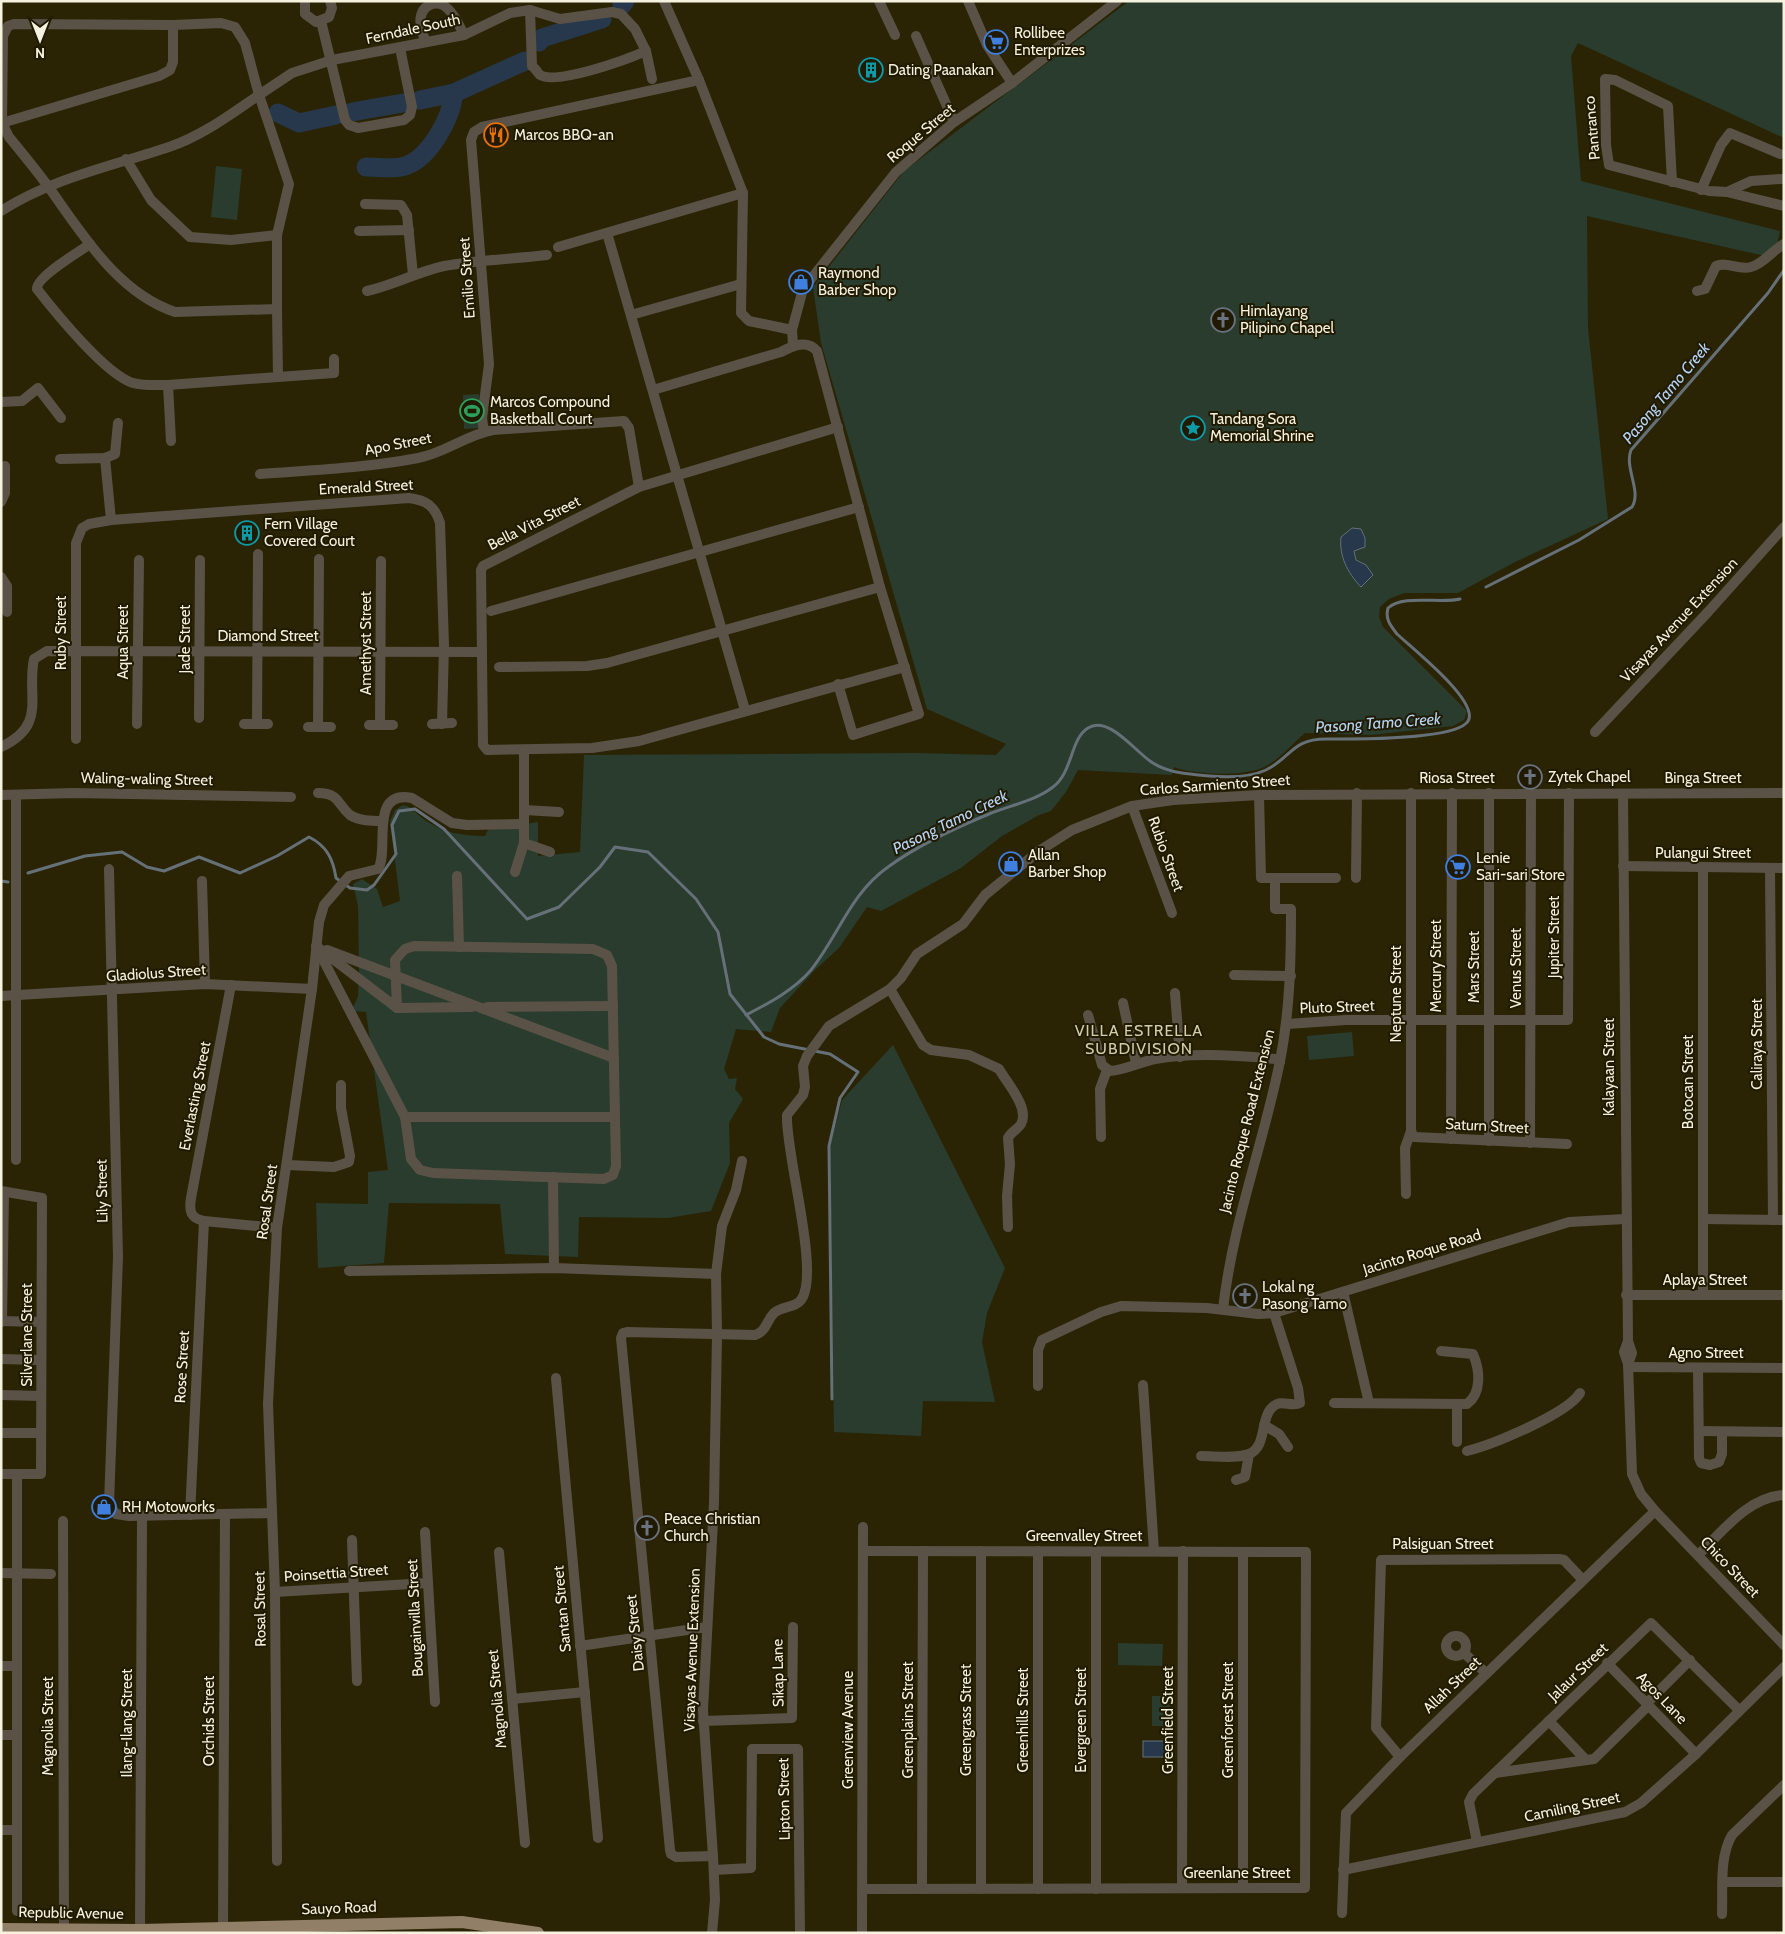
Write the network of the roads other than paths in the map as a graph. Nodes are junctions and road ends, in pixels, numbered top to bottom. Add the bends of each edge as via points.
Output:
1 (305, 1) edge
2 (330, 1) edge
3 (664, 1) edge
4 (879, 1) edge
5 (968, 1) edge
6 (1118, 1) edge
7 (530, 10) junction
8 (321, 21) junction
9 (173, 25) junction
10 (464, 35) junction
11 (895, 35) dead end
12 (916, 36) dead end
13 (426, 42) junction
14 (400, 48) junction
15 (646, 52) junction
16 (332, 60) junction
17 (652, 79) dead end
18 (699, 80) junction
19 (1012, 83) junction
20 (259, 95) junction
21 (954, 122) junction
22 (2, 123) edge
23 (1780, 154) dead end
24 (126, 159) junction
25 (1781, 179) dead end
26 (1672, 182) junction
27 (48, 186) junction
28 (1701, 190) junction
29 (1727, 192) junction
30 (743, 193) junction
31 (365, 204) dead end
32 (1784, 206) edge
33 (1, 211) edge
34 (409, 230) junction
35 (358, 231) dead end
36 (607, 233) junction
37 (277, 235) junction
38 (90, 244) junction
39 (1783, 245) edge
40 (558, 247) dead end
41 (546, 255) dead end
42 (481, 262) junction
43 (413, 275) junction
44 (742, 284) junction
45 (367, 291) dead end
46 (1697, 291) dead end
47 (277, 309) junction
48 (631, 315) junction
49 (792, 330) junction
50 (793, 345) junction
51 (334, 359) dead end
52 (278, 377) junction
53 (168, 385) junction
54 (653, 390) junction
55 (1, 402) edge
56 (61, 418) dead end
57 (118, 423) dead end
58 (838, 427) junction
59 (484, 432) junction
60 (172, 441) dead end
61 (105, 458) junction
62 (60, 459) dead end
63 (6, 466) dead end
64 (260, 474) dead end
65 (677, 474) junction
66 (639, 487) junction
67 (1, 502) edge
68 (859, 507) junction
69 (111, 520) junction
70 (1784, 527) edge
71 (82, 528) joint
72 (699, 552) junction
73 (258, 554) dead end
74 (319, 559) dead end
75 (138, 560) dead end
76 (200, 560) dead end
77 (381, 561) dead end
78 (1, 577) edge
79 (880, 587) junction
80 (491, 611) dead end
81 (7, 612) dead end
82 (722, 631) junction
83 (76, 650) junction
84 (138, 651) junction
85 (200, 651) junction
86 (258, 651) junction
87 (319, 652) junction
88 (380, 652) junction
89 (444, 652) junction
90 (482, 652) junction
91 (499, 667) dead end
92 (904, 667) junction
93 (838, 684) junction
94 (745, 710) junction
95 (199, 718) dead end
96 (137, 724) dead end
97 (244, 724) dead end
98 (257, 724) junction
99 (268, 724) dead end
100 (442, 724) dead end
101 (368, 725) dead end
102 (380, 725) junction
103 (393, 725) dead end
104 (331, 727) dead end
105 (1595, 732) dead end
106 (76, 740) dead end
107 (1, 747) edge
108 (528, 750) junction
109 (318, 793) dead end
110 (1357, 793) junction
111 (1411, 793) junction
112 (1452, 793) junction
113 (1489, 793) junction
114 (1531, 793) junction
115 (1569, 793) junction
116 (1784, 793) edge
117 (1623, 794) junction
118 (1, 795) edge
119 (16, 795) junction
120 (1258, 795) junction
121 (291, 797) dead end
122 (1132, 806) junction
123 (524, 810) junction
124 (559, 812) dead end
125 (382, 821) junction
126 (524, 824) junction
127 (524, 843) junction
128 (550, 852) dead end
129 (1623, 866) junction
130 (1770, 868) junction
131 (1784, 868) edge
132 (109, 869) dead end
133 (1703, 869) junction
134 (515, 872) dead end
135 (457, 876) dead end
136 (1275, 878) junction
137 (1336, 878) dead end
138 (1356, 878) dead end
139 (202, 881) dead end
140 (1172, 913) dead end
141 (316, 946) junction
142 (459, 947) junction
143 (1234, 975) dead end
144 (1291, 976) junction
145 (205, 984) junction
146 (230, 985) junction
147 (312, 989) junction
148 (890, 989) junction
149 (113, 991) junction
150 (1176, 993) dead end
151 (1, 996) edge
152 (15, 996) junction
153 (1123, 1003) dead end
154 (613, 1006) junction
155 (397, 1008) junction
156 (1088, 1016) dead end
157 (1411, 1020) junction
158 (1451, 1020) junction
159 (1568, 1020) joint
160 (1489, 1021) junction
161 (1530, 1021) junction
162 (1287, 1024) junction
163 (1180, 1057) junction
164 (614, 1058) junction
165 (1280, 1062) junction
166 (1136, 1063) junction
167 (1107, 1070) junction
168 (341, 1085) dead end
169 (405, 1117) junction
170 (615, 1117) junction
171 (1411, 1130) junction
172 (1101, 1137) dead end
173 (1451, 1139) junction
174 (1489, 1141) junction
175 (1530, 1143) junction
176 (1567, 1144) dead end
177 (16, 1160) dead end
178 (742, 1161) dead end
179 (287, 1165) junction
180 (553, 1177) junction
181 (3, 1192) edge
182 (1406, 1194) dead end
183 (1625, 1219) junction
184 (1703, 1219) junction
185 (1778, 1220) edge
186 (204, 1221) junction
187 (1008, 1227) dead end
188 (277, 1228) junction
189 (554, 1268) junction
190 (350, 1271) dead end
191 (716, 1274) junction
192 (1343, 1292) junction
193 (1626, 1295) junction
194 (1702, 1295) junction
195 (1784, 1295) edge
196 (1224, 1309) junction
197 (1274, 1313) junction
198 (2, 1322) edge
199 (42, 1322) junction
200 (717, 1335) junction
201 (1441, 1351) dead end
202 (1, 1359) edge
203 (41, 1360) junction
204 (1628, 1366) junction
205 (1698, 1368) junction
206 (1784, 1368) edge
207 (556, 1378) dead end
208 (1143, 1385) dead end
209 (1038, 1386) dead end
210 (1580, 1393) dead end
211 (1, 1395) edge
212 (41, 1396) junction
213 (1334, 1403) dead end
214 (1369, 1403) junction
215 (1457, 1405) junction
216 (1264, 1425) junction
217 (1699, 1431) junction
218 (1784, 1432) edge
219 (1, 1433) edge
220 (41, 1433) junction
221 (1722, 1433) junction
222 (1457, 1442) dead end
223 (1288, 1447) dead end
224 (1467, 1452) dead end
225 (1249, 1454) junction
226 (1201, 1456) dead end
227 (1, 1474) edge
228 (17, 1474) junction
229 (1236, 1480) dead end
230 (1784, 1494) edge
231 (1655, 1511) junction
232 (272, 1513) junction
233 (225, 1514) junction
234 (190, 1515) junction
235 (142, 1516) junction
236 (62, 1521) dead end
237 (863, 1527) dead end
238 (425, 1532) dead end
239 (352, 1540) dead end
240 (863, 1551) junction
241 (923, 1551) junction
242 (981, 1551) junction
243 (1038, 1551) junction
244 (1096, 1551) junction
245 (1154, 1551) junction
246 (1183, 1551) junction
247 (499, 1552) dead end
248 (1243, 1552) junction
249 (1306, 1552) joint
250 (1698, 1555) junction
251 (1, 1574) edge
252 (17, 1574) junction
253 (51, 1574) dead end
254 (1582, 1579) junction
255 (428, 1583) junction
256 (355, 1587) junction
257 (275, 1592) junction
258 (707, 1627) junction
259 (793, 1627) dead end
260 (650, 1636) junction
261 (1784, 1645) edge
262 (580, 1646) junction
263 (1464, 1653) dead end
264 (1690, 1660) junction
265 (1607, 1663) junction
266 (1, 1666) edge
267 (16, 1666) junction
268 (1784, 1667) edge
269 (1486, 1673) junction
270 (356, 1681) dead end
271 (584, 1692) junction
272 (512, 1698) junction
273 (435, 1702) dead end
274 (1647, 1705) junction
275 (1739, 1710) junction
276 (703, 1721) junction
277 (1549, 1721) junction
278 (1, 1735) edge
279 (17, 1735) junction
280 (1696, 1754) junction
281 (1400, 1756) junction
282 (1585, 1759) junction
283 (1495, 1773) junction
284 (1784, 1785) edge
285 (1, 1830) edge
286 (17, 1830) junction
287 (598, 1838) dead end
288 (1476, 1842) junction
289 (525, 1843) dead end
290 (713, 1856) junction
291 (277, 1861) dead end
292 (714, 1870) junction
293 (1343, 1870) junction
294 (1723, 1882) junction
295 (1784, 1882) edge
296 (1096, 1888) junction
297 (1182, 1888) junction
298 (1243, 1888) junction
299 (862, 1889) junction
300 (922, 1889) junction
301 (980, 1889) junction
302 (1038, 1889) junction
303 (17, 1912) dead end
304 (1342, 1913) dead end
305 (1722, 1914) dead end
306 (223, 1927) junction
307 (1, 1929) edge
308 (64, 1930) junction
309 (141, 1932) edge
310 (538, 1933) edge
311 (712, 1933) edge
312 (800, 1933) edge
313 (862, 1933) edge

1 - 8 street via 304,10 308,18
2 - 8 street via 331,13
3 - 18 street
4 - 11 street
5 - 19 street via 987,45
6 - 19 street, Roque Street
7 - 10 street, Ferndale South via 510,13
7 - 15 street, Ferndale South via 560,19 612,12 621,14 635,29
7 - 15 street via 532,66 540,75 554,78 607,66
8 - 16 street
9 - 20 street via 221,23 235,27 245,43
9 - 22 street via 170,70
9 - 22 street via 8,26 3,36
10 - 13 street, Ferndale South
10 - 13 street via 454,16 437,3 426,6 422,11 420,29
12 - 21 street
13 - 14 street, Ferndale South
14 - 16 street, Ferndale South
14 - 16 street via 412,107 404,120 385,124 358,128 345,120
15 - 17 street, Ferndale South
16 - 20 street, Ferndale South via 292,73
18 - 30 street
18 - 42 street, Emilio Street via 482,127 474,132 471,140
19 - 21 street, Roque Street
20 - 24 street, Ferndale South via 211,127 171,146
20 - 37 street via 289,184
21 - 49 street, Roque Street via 896,172 809,279 799,299
22 - 27 street via 9,138
23 - 28 street via 1730,133 1721,145
24 - 27 street, Ferndale South
24 - 37 street via 151,200 190,237 230,240
25 - 29 street via 1751,181
26 - 26 street, Pantranco via 1609,165 1605,79 1615,80 1668,106
26 - 28 street, Pantranco
27 - 33 street, Ferndale South
27 - 38 street
28 - 29 street, Pantranco
29 - 32 street, Pantranco
30 - 36 street
30 - 44 street
31 - 34 street via 401,205 407,215
34 - 35 street
34 - 43 street
36 - 40 street
36 - 48 street
37 - 47 street
38 - 47 street via 130,287 147,300 175,312
38 - 53 street via 48,274 37,284 37,289 97,357 121,378 133,383
39 - 46 street via 1751,268 1716,266 1705,289
41 - 42 street
42 - 43 street via 444,266
42 - 59 street, Emilio Street via 489,364 482,418
43 - 45 street via 390,286
44 - 48 street
44 - 49 street via 743,317
47 - 52 street
48 - 54 street
49 - 50 street, Roque Street
50 - 54 street via 782,352
50 - 58 street via 808,345 817,351
51 - 52 street via 334,373
52 - 53 street
53 - 60 street
54 - 65 street
55 - 56 street via 22,401 38,388
57 - 61 street via 116,453
58 - 65 street
58 - 68 street
59 - 64 street, Apo Street via 419,458
59 - 66 street, Apo Street via 627,422
61 - 62 street
61 - 69 street
63 - 67 street via 5,493
65 - 66 street
65 - 72 street
66 - 90 street, Bella Vita Street via 481,568
68 - 72 street
68 - 79 street
69 - 71 street, Emerald Street
69 - 89 street, Emerald Street via 420,499 433,506 440,523
70 - 105 street, Visayas Avenue Extension
71 - 83 street, Ruby Street via 76,543
72 - 80 street
72 - 82 street
73 - 86 street
74 - 87 street
75 - 84 street, Aqua Street
76 - 85 street, Jade Street
77 - 88 street, Amethyst Street
78 - 81 street via 7,586
79 - 82 street
79 - 92 street
82 - 91 street via 597,665
82 - 94 street
83 - 84 street, Diamond Street
83 - 106 street, Ruby Street
83 - 107 street, Diamond Street via 42,652 34,659 32,714 18,738
84 - 85 street, Diamond Street
84 - 96 street, Aqua Street
85 - 86 street, Diamond Street
85 - 95 street, Jade Street
86 - 87 street, Diamond Street
86 - 98 street
87 - 88 street, Diamond Street
87 - 104 street via 313,727
88 - 89 street, Diamond Street
88 - 102 street, Amethyst Street
89 - 90 street, Diamond Street
89 - 100 street, Emerald Street
90 - 108 street, Bella Vita Street via 483,745 487,750
92 - 93 street
92 - 93 street via 919,714 853,735
93 - 94 street
94 - 108 street via 662,735 614,745
97 - 98 street
98 - 99 street
101 - 102 street
102 - 103 street
108 - 123 street
109 - 125 street via 337,798 351,815 360,819
110 - 111 street, Carlos Sarmiento Street
110 - 120 street, Carlos Sarmiento Street
110 - 138 street
111 - 112 street, Riosa Street
111 - 157 street, Neptune Street
112 - 113 street, Riosa Street
112 - 158 street, Mercury Street
113 - 114 street, Riosa Street
113 - 160 street, Mars Street
114 - 115 street, Riosa Street
114 - 161 street, Venus Street
115 - 117 street, Riosa Street
115 - 159 street, Jupiter Street
116 - 117 street, Binga Street
117 - 129 street, Kalayaan Street
118 - 119 street, Waling-waling Street
119 - 121 street, Waling-waling Street via 74,792
119 - 152 street
120 - 122 street, Carlos Sarmiento Street
120 - 136 street via 1261,878
122 - 140 street, Rubio Street
122 - 148 street, Carlos Sarmiento Street via 1072,830 1039,851 986,895 963,924 917,954
123 - 124 street
123 - 126 street
125 - 126 street via 387,808 395,799 404,796 420,802 452,824
125 - 141 street, Rosal Street via 382,863 378,869 349,876 324,905
126 - 127 street
127 - 128 street
127 - 134 street
129 - 133 street, Pulangui Street
129 - 183 street, Kalayaan Street
130 - 131 street, Pulangui Street
130 - 133 street, Pulangui Street
130 - 185 street, Caliraya Street
132 - 149 street, Lily Street
133 - 184 street, Botocan Street
135 - 142 street
136 - 137 street
136 - 144 street, Jacinto Roque Road Extension via 1275,909 1291,909
139 - 145 street
141 - 147 street, Rosal Street
141 - 155 street
141 - 164 street
141 - 169 street
142 - 154 street via 602,951 612,966
142 - 155 street via 405,948 399,954 394,969
143 - 144 street
144 - 162 street, Jacinto Roque Road Extension
145 - 146 street, Gladiolus Street
145 - 149 street, Gladiolus Street
146 - 147 street, Gladiolus Street
146 - 186 street, Everlasting Street via 191,1198 192,1217
147 - 179 street, Rosal Street
148 - 187 street via 923,1045 931,1050 969,1055 999,1069 1022,1108 1024,1117 1021,1125 1008,1138
148 - 200 street, Carlos Sarmiento Street via 848,1013 817,1041 803,1066 803,1095 787,1116 786,1128 803,1220 805,1292 797,1304 774,1313 762,1333
149 - 152 street, Gladiolus Street
149 - 235 street, Lily Street via 118,1257 108,1496 113,1512
150 - 163 street
151 - 152 street, Gladiolus Street
152 - 177 street
153 - 166 street
154 - 155 street
154 - 164 street
156 - 167 street via 1102,1065
157 - 158 street, Pluto Street
157 - 162 street, Pluto Street
157 - 171 street, Neptune Street
158 - 160 street, Pluto Street
158 - 173 street, Mercury Street
159 - 161 street, Pluto Street
160 - 161 street, Pluto Street
160 - 174 street, Mars Street
161 - 175 street, Venus Street
162 - 165 street, Jacinto Roque Road Extension
163 - 165 street via 1231,1056
163 - 166 street
164 - 170 street
165 - 196 street, Jacinto Roque Road Extension via 1232,1245
166 - 167 street
167 - 172 street via 1100,1090
168 - 179 street via 349,1162 334,1167
169 - 170 street
169 - 180 street via 412,1159 420,1170
170 - 180 street via 614,1175 604,1179
171 - 173 street, Saturn Street via 1414,1137
171 - 182 street, Neptune Street via 1405,1148
173 - 174 street, Saturn Street
174 - 175 street, Saturn Street
175 - 176 street, Saturn Street
178 - 191 street, Visayas Avenue Extension via 736,1190 722,1226
179 - 188 street, Rosal Street
180 - 189 street
181 - 198 street
181 - 199 street, Silverlane Street via 42,1198
183 - 192 street, Jacinto Roque Road via 1569,1222
183 - 193 street, Kalayaan Street
184 - 185 street
184 - 194 street, Botocan Street
186 - 188 street
186 - 234 street, Rose Street
188 - 232 street, Rosal Street via 268,1396
189 - 190 street
189 - 191 street
191 - 200 street, Visayas Avenue Extension
192 - 197 street, Jacinto Roque Road
192 - 214 street
193 - 194 street, Aplaya Street
193 - 204 street, Kalayaan Street via 1628,1341 1624,1352
194 - 195 street, Aplaya Street
196 - 197 street, Jacinto Roque Road
196 - 209 street, Jacinto Roque Road via 1121,1306 1101,1312 1042,1340 1038,1350
197 - 216 street via 1300,1403 1278,1404 1270,1410
198 - 199 street
199 - 203 street, Silverlane Street
200 - 258 street, Visayas Avenue Extension via 714,1502
200 - 260 street, Daisy Street via 623,1333 621,1348
201 - 215 street via 1473,1354 1477,1364 1474,1399
202 - 203 street
203 - 212 street, Silverlane Street
204 - 205 street, Agno Street
204 - 231 street, Kalayaan Street via 1632,1474 1641,1494
205 - 206 street, Agno Street
205 - 217 street
207 - 262 street, Santan Street
208 - 245 street
210 - 224 street via 1551,1415 1509,1438
211 - 212 street
212 - 220 street, Silverlane Street
213 - 214 street
214 - 215 street
215 - 222 street
216 - 223 street via 1279,1434
216 - 225 street via 1259,1444
217 - 221 street
217 - 221 street via 1699,1458 1701,1463 1710,1465 1721,1459
218 - 221 street
219 - 220 street
220 - 228 street, Silverlane Street via 41,1474
225 - 226 street
225 - 229 street via 1245,1477
227 - 228 street, Silverlane Street
228 - 252 street
230 - 250 street via 1752,1504
231 - 250 street, Chico Street
231 - 254 street, Allah Street
232 - 233 street
232 - 257 street, Rosal Street
233 - 234 street
233 - 306 street, Orchids Street
234 - 235 street
235 - 309 street, Ilang-Ilang Street
236 - 308 street, Magnolia Street
237 - 240 street, Greenview Avenue
238 - 255 street, Bougainvilla Street
239 - 256 street
240 - 241 street, Greenvalley Street
240 - 299 street, Greenview Avenue
241 - 242 street, Greenvalley Street
241 - 300 street, Greenplains Street
242 - 243 street, Greenvalley Street
242 - 301 street, Greengrass Street
243 - 244 street, Greenvalley Street
243 - 302 street, Greenhills Street
244 - 245 street, Greenvalley Street
244 - 296 street, Evergreen Street
245 - 246 street, Greenvalley Street
246 - 248 street, Greenvalley Street
246 - 297 street, Greenfield Street
247 - 272 street, Magnolia Street
248 - 249 street, Greenvalley Street
248 - 298 street, Greenforest Street
249 - 298 street, Greenlane Street via 1305,1888
250 - 261 street, Chico Street
251 - 252 street
252 - 253 street
252 - 267 street
254 - 269 street, Allah Street
254 - 281 street, Palsiguan Street via 1564,1560 1559,1559 1381,1560 1376,1728
255 - 256 street, Poinsettia Street
255 - 273 street, Bougainvilla Street
256 - 257 street, Poinsettia Street
256 - 270 street
257 - 291 street, Rosal Street
258 - 260 street
258 - 276 street, Visayas Avenue Extension
259 - 276 street, Sikap Lane via 792,1718
260 - 262 street
260 - 290 street, Daisy Street via 671,1854 676,1857
262 - 271 street, Santan Street
263 - 269 street
264 - 265 street, Jalaur Street via 1651,1623
264 - 274 street
264 - 275 street, Jalaur Street
265 - 274 street, Agos Lane
265 - 277 street, Jalaur Street
266 - 267 street
267 - 279 street
268 - 275 street, Camiling Street
269 - 281 street, Allah Street
271 - 272 street
271 - 287 street, Santan Street
272 - 289 street, Magnolia Street
274 - 280 street, Agos Lane
274 - 282 street via 1606,1749 1594,1759
275 - 280 street, Camiling Street
276 - 290 street, Visayas Avenue Extension
277 - 282 street
277 - 283 street, Jalaur Street
278 - 279 street
279 - 286 street
280 - 288 street, Camiling Street via 1641,1804 1625,1812
281 - 293 street, Allah Street via 1346,1813
282 - 283 street
283 - 288 street, Jalaur Street via 1469,1802
284 - 294 street via 1732,1835 1725,1848
285 - 286 street
286 - 303 street
288 - 293 street, Camiling Street
290 - 292 street, Visayas Avenue Extension
292 - 311 street, Visayas Avenue Extension
292 - 312 street, Lipton Street via 751,1868 752,1749 798,1749
293 - 304 street, Allah Street
294 - 295 street
294 - 305 street
296 - 297 street, Greenlane Street
296 - 302 street, Greenlane Street
297 - 298 street, Greenlane Street
299 - 300 street, Greenlane Street
299 - 313 street, Greenview Avenue
300 - 301 street, Greenlane Street
301 - 302 street, Greenlane Street
306 - 309 main road, Sauyo Road
306 - 310 main road, Sauyo Road via 462,1922
307 - 308 main road, Republic Avenue
308 - 309 main road, Republic Avenue

